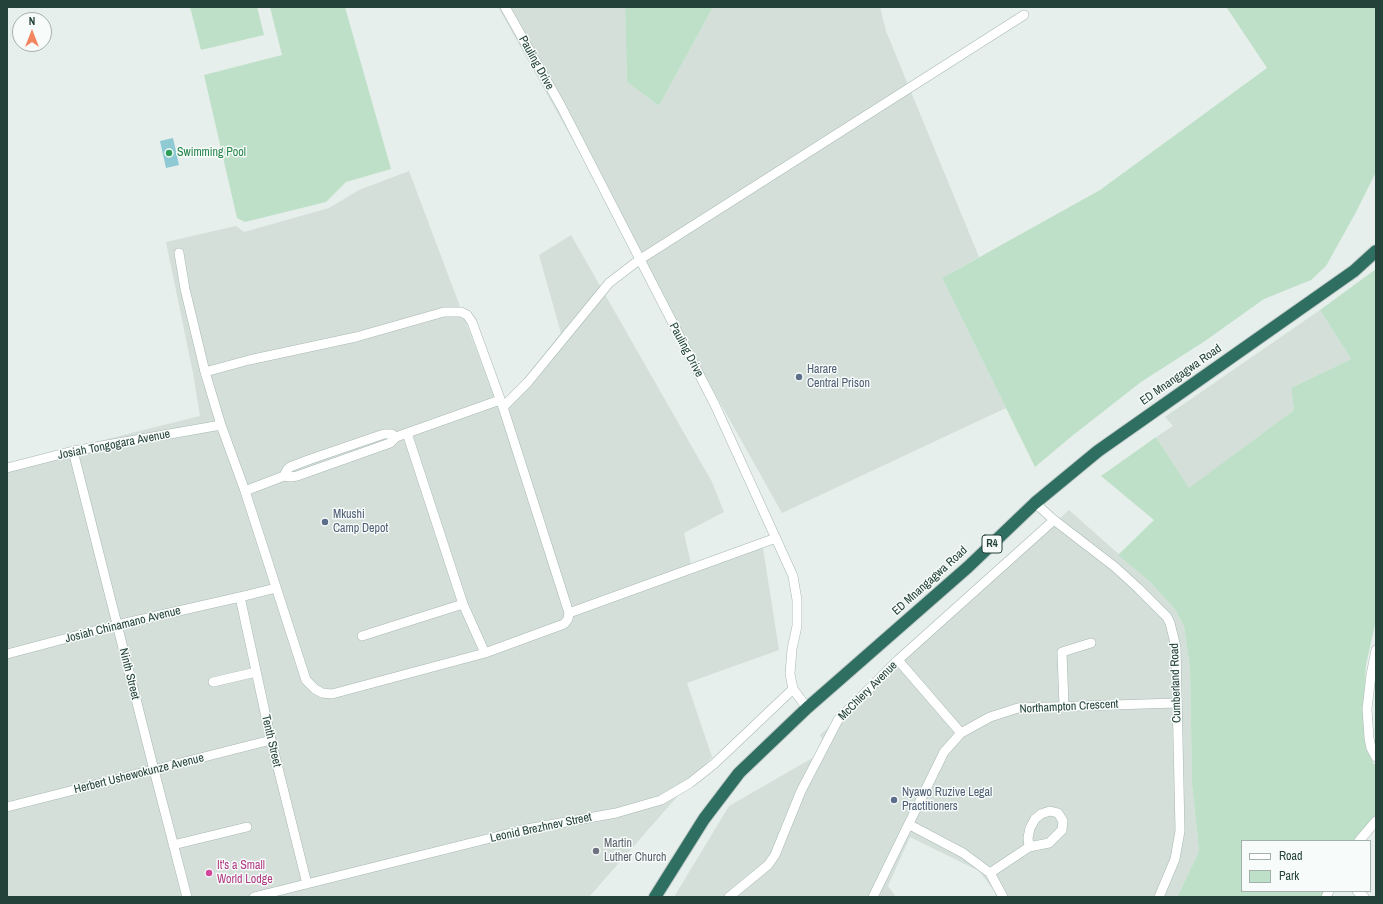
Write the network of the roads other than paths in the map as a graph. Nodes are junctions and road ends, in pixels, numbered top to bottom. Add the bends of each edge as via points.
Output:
1 (505, 7) edge
2 (1024, 15) dead end
3 (1376, 241) edge
4 (1376, 251) edge
5 (179, 253) dead end
6 (639, 260) junction
7 (1365, 261) junction
8 (205, 372) junction
9 (501, 404) junction
10 (221, 425) junction
11 (406, 433) junction
12 (396, 436) junction
13 (73, 451) junction
14 (323, 456) junction
15 (327, 465) junction
16 (7, 468) edge
17 (284, 476) junction
18 (245, 492) junction
19 (1035, 503) junction
20 (1054, 520) junction
21 (776, 538) junction
22 (276, 588) junction
23 (240, 598) junction
24 (463, 604) junction
25 (569, 612) junction
26 (117, 625) junction
27 (362, 636) dead end
28 (1092, 643) dead end
29 (1376, 650) edge
30 (485, 653) junction
31 (7, 654) edge
32 (898, 660) junction
33 (256, 672) junction
34 (213, 682) dead end
35 (793, 689) junction
36 (1176, 703) junction
37 (1064, 706) junction
38 (807, 708) junction
39 (961, 733) junction
40 (271, 740) junction
41 (1376, 757) edge
42 (154, 770) junction
43 (7, 807) edge
44 (1376, 821) edge
45 (910, 824) junction
46 (247, 827) dead end
47 (1361, 840) edge
48 (173, 845) junction
49 (1029, 847) dead end
50 (990, 873) junction
51 (666, 879) junction
52 (307, 884) junction
53 (187, 897) edge
54 (254, 897) edge
55 (648, 897) edge
56 (656, 897) edge
57 (729, 897) edge
58 (873, 897) edge
59 (1003, 897) edge
60 (1160, 897) edge

1 - 6 street, Pauling Drive via 561,106
2 - 6 street
3 - 7 highway, ED Mnangagwa Road / R4
4 - 7 highway, ED Mnangagwa Road / R4
5 - 8 street
6 - 9 street via 609,283 528,382
6 - 21 street, Pauling Drive via 715,405
7 - 19 highway, ED Mnangagwa Road / R4 via 1115,438
8 - 9 street via 356,337 444,312 461,312 472,322
8 - 10 street
9 - 11 street
9 - 25 street
10 - 13 street, Josiah Tongogara Avenue
10 - 18 street
11 - 12 street
11 - 24 street
12 - 14 street via 384,434
12 - 15 street via 390,443
13 - 16 street, Josiah Tongogara Avenue
13 - 26 street, Ninth Street
14 - 15 street
14 - 17 street via 290,467
15 - 17 street via 297,476
17 - 18 street
18 - 22 street
19 - 20 street, Cumberland Road
19 - 38 highway, ED Mnangagwa Road / R4 via 968,567
20 - 32 street, McChlery Avenue
20 - 36 street, Cumberland Road via 1115,567 1167,617 1176,647
21 - 25 street
21 - 35 street, Pauling Drive via 793,576 797,600 797,626 790,674
22 - 23 street, Josiah Chinamano Avenue
22 - 30 street via 306,680 322,693 332,694
23 - 26 street, Josiah Chinamano Avenue
23 - 33 street, Tenth Street
24 - 27 street
24 - 30 street
25 - 30 street via 564,624
26 - 31 street, Josiah Chinamano Avenue
26 - 42 street, Ninth Street
28 - 37 street via 1062,652
29 - 41 street via 1367,709 1369,738
32 - 39 street
32 - 57 street, McChlery Avenue via 838,720 801,791 768,865
33 - 34 street
33 - 40 street, Tenth Street
35 - 38 street, Pauling Drive
35 - 52 street, Leonid Brezhnev Street via 714,764 690,783 661,800 616,813 526,829
36 - 37 street, Northampton Crescent
36 - 60 street, Cumberland Road via 1180,831 1175,859
37 - 39 street, Northampton Crescent via 1018,708 990,717
38 - 51 highway, ED Mnangagwa Road / R4 via 739,773 704,819
39 - 45 street, Northampton Crescent via 944,752
40 - 42 street, Herbert Ushewokunze Avenue
40 - 52 street, Tenth Street
42 - 43 street, Herbert Ushewokunze Avenue
42 - 48 street, Ninth Street
44 - 47 street
45 - 50 street via 963,853
45 - 58 street, Northampton Crescent
46 - 48 street
48 - 53 street, Ninth Street
49 - 50 street
50 - 59 street
51 - 55 highway
51 - 56 highway, ED Mnangagwa Road / R4
52 - 54 street, Leonid Brezhnev Street

